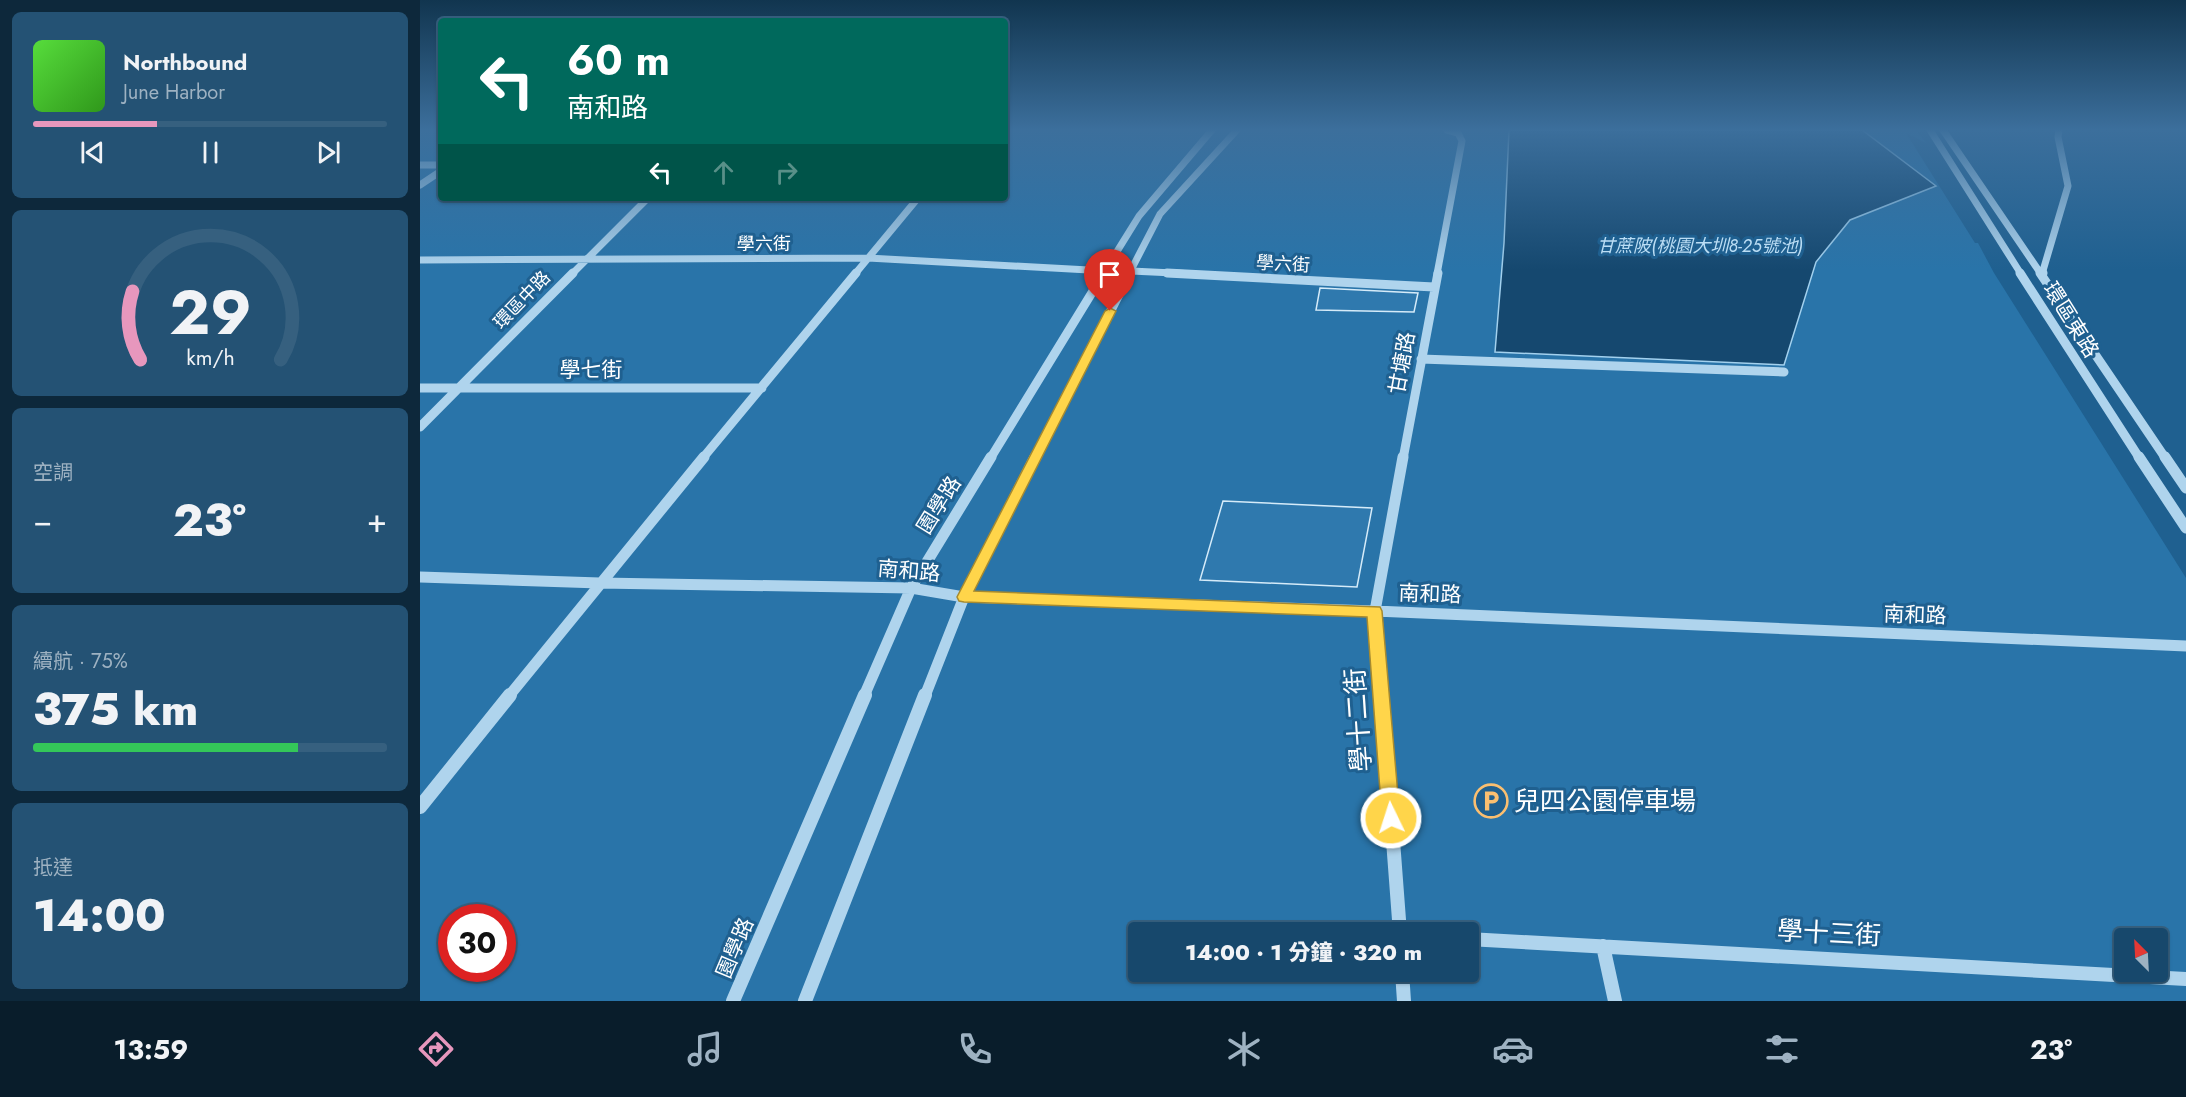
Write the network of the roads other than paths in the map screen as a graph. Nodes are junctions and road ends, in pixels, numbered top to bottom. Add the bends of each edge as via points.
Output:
1 (1172, 177) edge
2 (1194, 177) edge
3 (1455, 177) edge
4 (1959, 177) edge
5 (1975, 177) edge
6 (2066, 177) edge
7 (645, 201) edge
8 (916, 201) edge
9 (868, 258) junction
10 (420, 260) edge
11 (585, 260) junction
12 (1107, 271) junction
13 (1131, 271) junction
14 (2042, 276) junction
15 (1434, 287) junction
16 (1421, 359) junction
17 (1784, 372) dead end
18 (420, 388) edge
19 (459, 388) junction
20 (762, 388) junction
21 (420, 427) edge
22 (2186, 488) edge
23 (2186, 528) edge
24 (420, 577) edge
25 (600, 583) junction
26 (911, 588) junction
27 (964, 597) junction
28 (1375, 611) junction
29 (2186, 646) edge
30 (420, 807) edge
31 (1399, 922) edge
32 (1479, 940) edge
33 (1603, 946) junction
34 (2186, 979) edge
35 (1403, 982) edge
36 (733, 1001) edge
37 (805, 1001) edge
38 (1404, 1001) edge
39 (1615, 1001) edge

1 - 12 street, 園學路 via 1139,216
2 - 13 street via 1160,214
3 - 15 street, 甘塘路
4 - 23 street, 環區東路
5 - 14 street, 環區東路
6 - 14 street via 2068,186
7 - 11 street, 環區中路
8 - 9 street
9 - 11 street, 學六街
9 - 12 street, 學六街
9 - 20 street
10 - 11 street, 學六街
11 - 19 street, 環區中路
12 - 26 street, 園學路
13 - 15 street, 學六街
13 - 27 street
14 - 22 street, 環區東路
15 - 16 street, 甘塘路
16 - 17 street
16 - 28 street, 甘塘路
18 - 19 street, 學七街
19 - 20 street, 學七街
19 - 21 street, 環區中路
20 - 25 street
24 - 25 street, 南和路
25 - 26 street, 南和路
25 - 30 street
26 - 27 street, 南和路
26 - 36 street, 園學路
27 - 28 street, 南和路
27 - 37 street
28 - 29 street, 南和路
28 - 31 street, 學十二街
32 - 33 street, 學十三街
33 - 34 street, 學十三街
33 - 39 street
35 - 38 street

